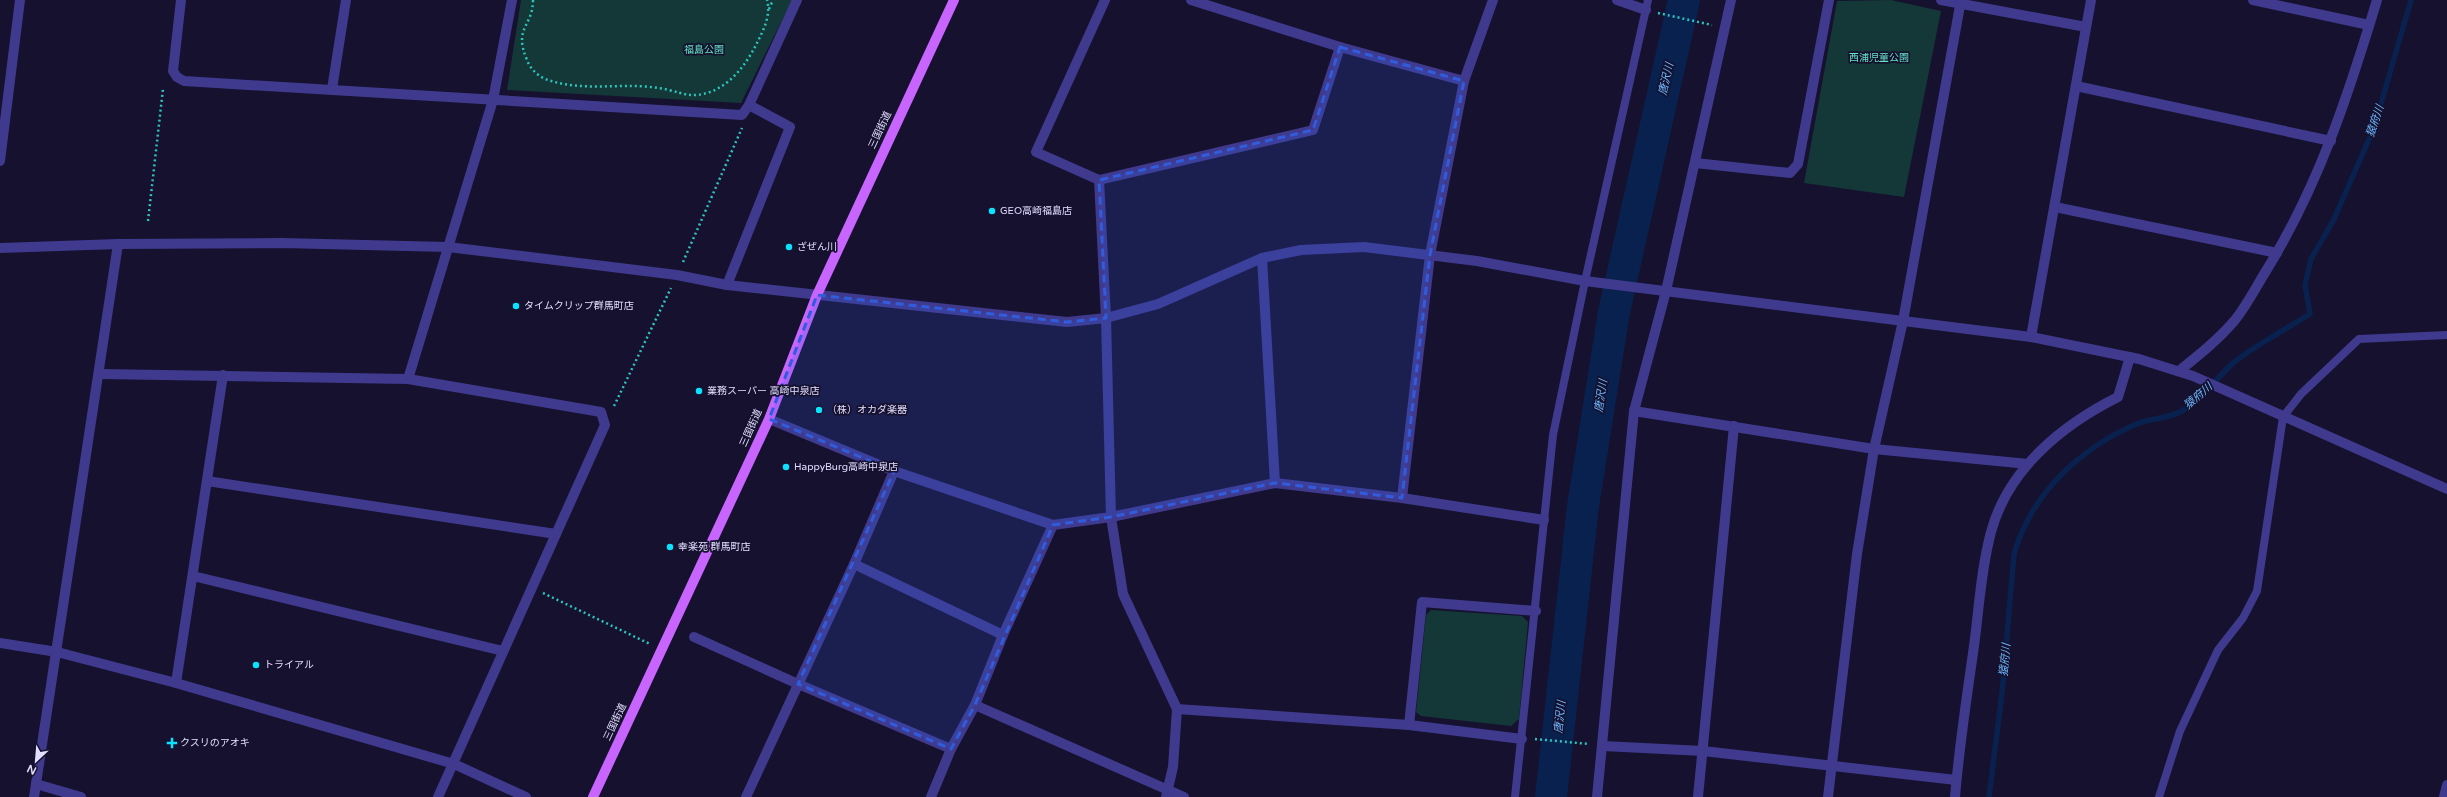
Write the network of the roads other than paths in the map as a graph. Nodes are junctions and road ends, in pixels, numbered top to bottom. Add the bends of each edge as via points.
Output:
1 (20, 0) edge
2 (181, 0) edge
3 (346, 0) edge
4 (512, 0) edge
5 (797, 0) edge
6 (954, 0) edge
7 (1105, 0) edge
8 (1191, 0) edge
9 (1493, 0) edge
10 (1618, 0) edge
11 (1732, 0) edge
12 (1829, 0) edge
13 (1941, 0) edge
14 (2091, 0) edge
15 (2253, 0) edge
16 (2377, 0) edge
17 (1961, 2) edge
18 (1647, 5) edge
19 (2369, 25) junction
20 (2086, 27) junction
21 (1340, 47) junction
22 (1464, 81) junction
23 (2076, 86) junction
24 (332, 89) junction
25 (493, 100) junction
26 (749, 105) junction
27 (2331, 141) junction
28 (0, 161) edge
29 (1695, 163) junction
30 (1099, 180) junction
31 (2055, 207) junction
32 (118, 244) junction
33 (448, 247) junction
34 (0, 248) edge
35 (2277, 253) junction
36 (1430, 255) junction
37 (1262, 258) junction
38 (1587, 282) junction
39 (727, 285) junction
40 (1661, 291) junction
41 (817, 295) junction
42 (1106, 318) junction
43 (1903, 321) junction
44 (2447, 335) edge
45 (2031, 337) junction
46 (2130, 357) junction
47 (2179, 371) junction
48 (100, 374) junction
49 (222, 375) junction
50 (408, 380) junction
51 (1634, 411) junction
52 (2283, 417) junction
53 (769, 419) junction
54 (1734, 426) junction
55 (1874, 449) junction
56 (2028, 464) junction
57 (894, 471) junction
58 (207, 481) junction
59 (1275, 483) junction
60 (2447, 489) edge
61 (1402, 498) junction
62 (1111, 517) junction
63 (1544, 520) junction
64 (1053, 525) junction
65 (556, 534) junction
66 (854, 564) junction
67 (193, 576) junction
68 (1536, 611) junction
69 (1003, 635) junction
70 (694, 636) dead end
71 (0, 642) edge
72 (503, 651) junction
73 (57, 652) junction
74 (176, 683) junction
75 (798, 684) junction
76 (975, 705) junction
77 (1176, 709) junction
78 (1409, 725) junction
79 (1522, 739) junction
80 (1603, 746) junction
81 (951, 749) junction
82 (1703, 751) junction
83 (454, 764) junction
84 (1831, 765) junction
85 (1956, 780) junction
86 (36, 784) junction
87 (2447, 785) edge
88 (1168, 794) edge
89 (34, 797) edge
90 (81, 797) edge
91 (438, 797) edge
92 (526, 797) edge
93 (594, 797) edge
94 (746, 797) edge
95 (931, 797) edge
96 (1184, 797) edge
97 (1515, 797) edge
98 (1597, 797) edge
99 (1698, 797) edge
100 (1828, 797) edge
101 (1955, 797) edge
102 (2159, 797) edge
103 (2444, 797) edge

1 - 28 street
2 - 24 street via 173,71 177,77 184,81
3 - 24 street
4 - 25 street
5 - 26 street
6 - 41 main road, 三国街道
7 - 30 street via 1036,152
8 - 21 street
9 - 22 street
10 - 18 street
11 - 29 street
12 - 29 street via 1798,164 1790,173
13 - 17 street
14 - 20 street
15 - 19 street
16 - 19 street
17 - 20 street
17 - 43 street
18 - 38 lane
19 - 27 street
20 - 23 street
21 - 22 street
21 - 30 street via 1313,130
22 - 36 street
23 - 27 street
23 - 31 street
24 - 25 street
25 - 26 street via 742,114
25 - 33 street
26 - 39 street via 790,127
27 - 35 street via 2316,178
29 - 40 street
30 - 42 street
31 - 35 street
31 - 45 street
32 - 33 street via 282,243
32 - 34 street
32 - 48 street
33 - 39 street via 677,275
33 - 50 street
35 - 47 street via 2235,319 2212,344
36 - 37 street via 1364,246 1301,250
36 - 38 street via 1478,261
36 - 61 street
37 - 42 street via 1158,304
37 - 59 street
38 - 40 street
38 - 63 lane via 1553,436
39 - 41 street
40 - 43 street
40 - 51 street
41 - 42 street via 1067,322
41 - 53 main road, 三国街道
42 - 62 street
43 - 45 street
43 - 55 street
44 - 52 lane via 2359,339 2301,394
45 - 46 street
46 - 47 street
46 - 56 street via 2118,397 2069,425
47 - 52 street
48 - 49 street
48 - 73 street
49 - 50 street
49 - 58 street
50 - 65 street via 601,412 605,425
51 - 54 street
51 - 80 street
52 - 60 street
52 - 102 lane via 2257,591 2243,618 2218,650 2180,731
53 - 57 street
53 - 93 main road, 三国街道
54 - 55 street
54 - 82 street
55 - 56 street
55 - 84 street via 1857,554
56 - 85 street via 1998,511 1986,551
57 - 64 street
57 - 66 street
58 - 65 street
58 - 67 street
59 - 61 street
59 - 62 street
61 - 63 street
62 - 64 street
62 - 77 street via 1123,594
63 - 68 lane
64 - 69 street
65 - 72 street
66 - 69 street
66 - 75 street
67 - 72 street
67 - 74 street
68 - 78 street via 1422,602
68 - 79 lane
69 - 76 street
70 - 75 street
71 - 73 street
72 - 83 street
73 - 74 street
73 - 86 street
74 - 83 street
75 - 81 street
75 - 94 street
76 - 81 street
76 - 88 street
77 - 78 street
77 - 88 street via 1173,767
78 - 79 street
79 - 97 lane
80 - 82 street
80 - 98 street
81 - 95 street
82 - 84 street
82 - 99 street
83 - 91 street
83 - 92 street
84 - 85 street
84 - 100 street
85 - 101 street
86 - 89 street
86 - 90 street
87 - 103 street
88 - 96 street

